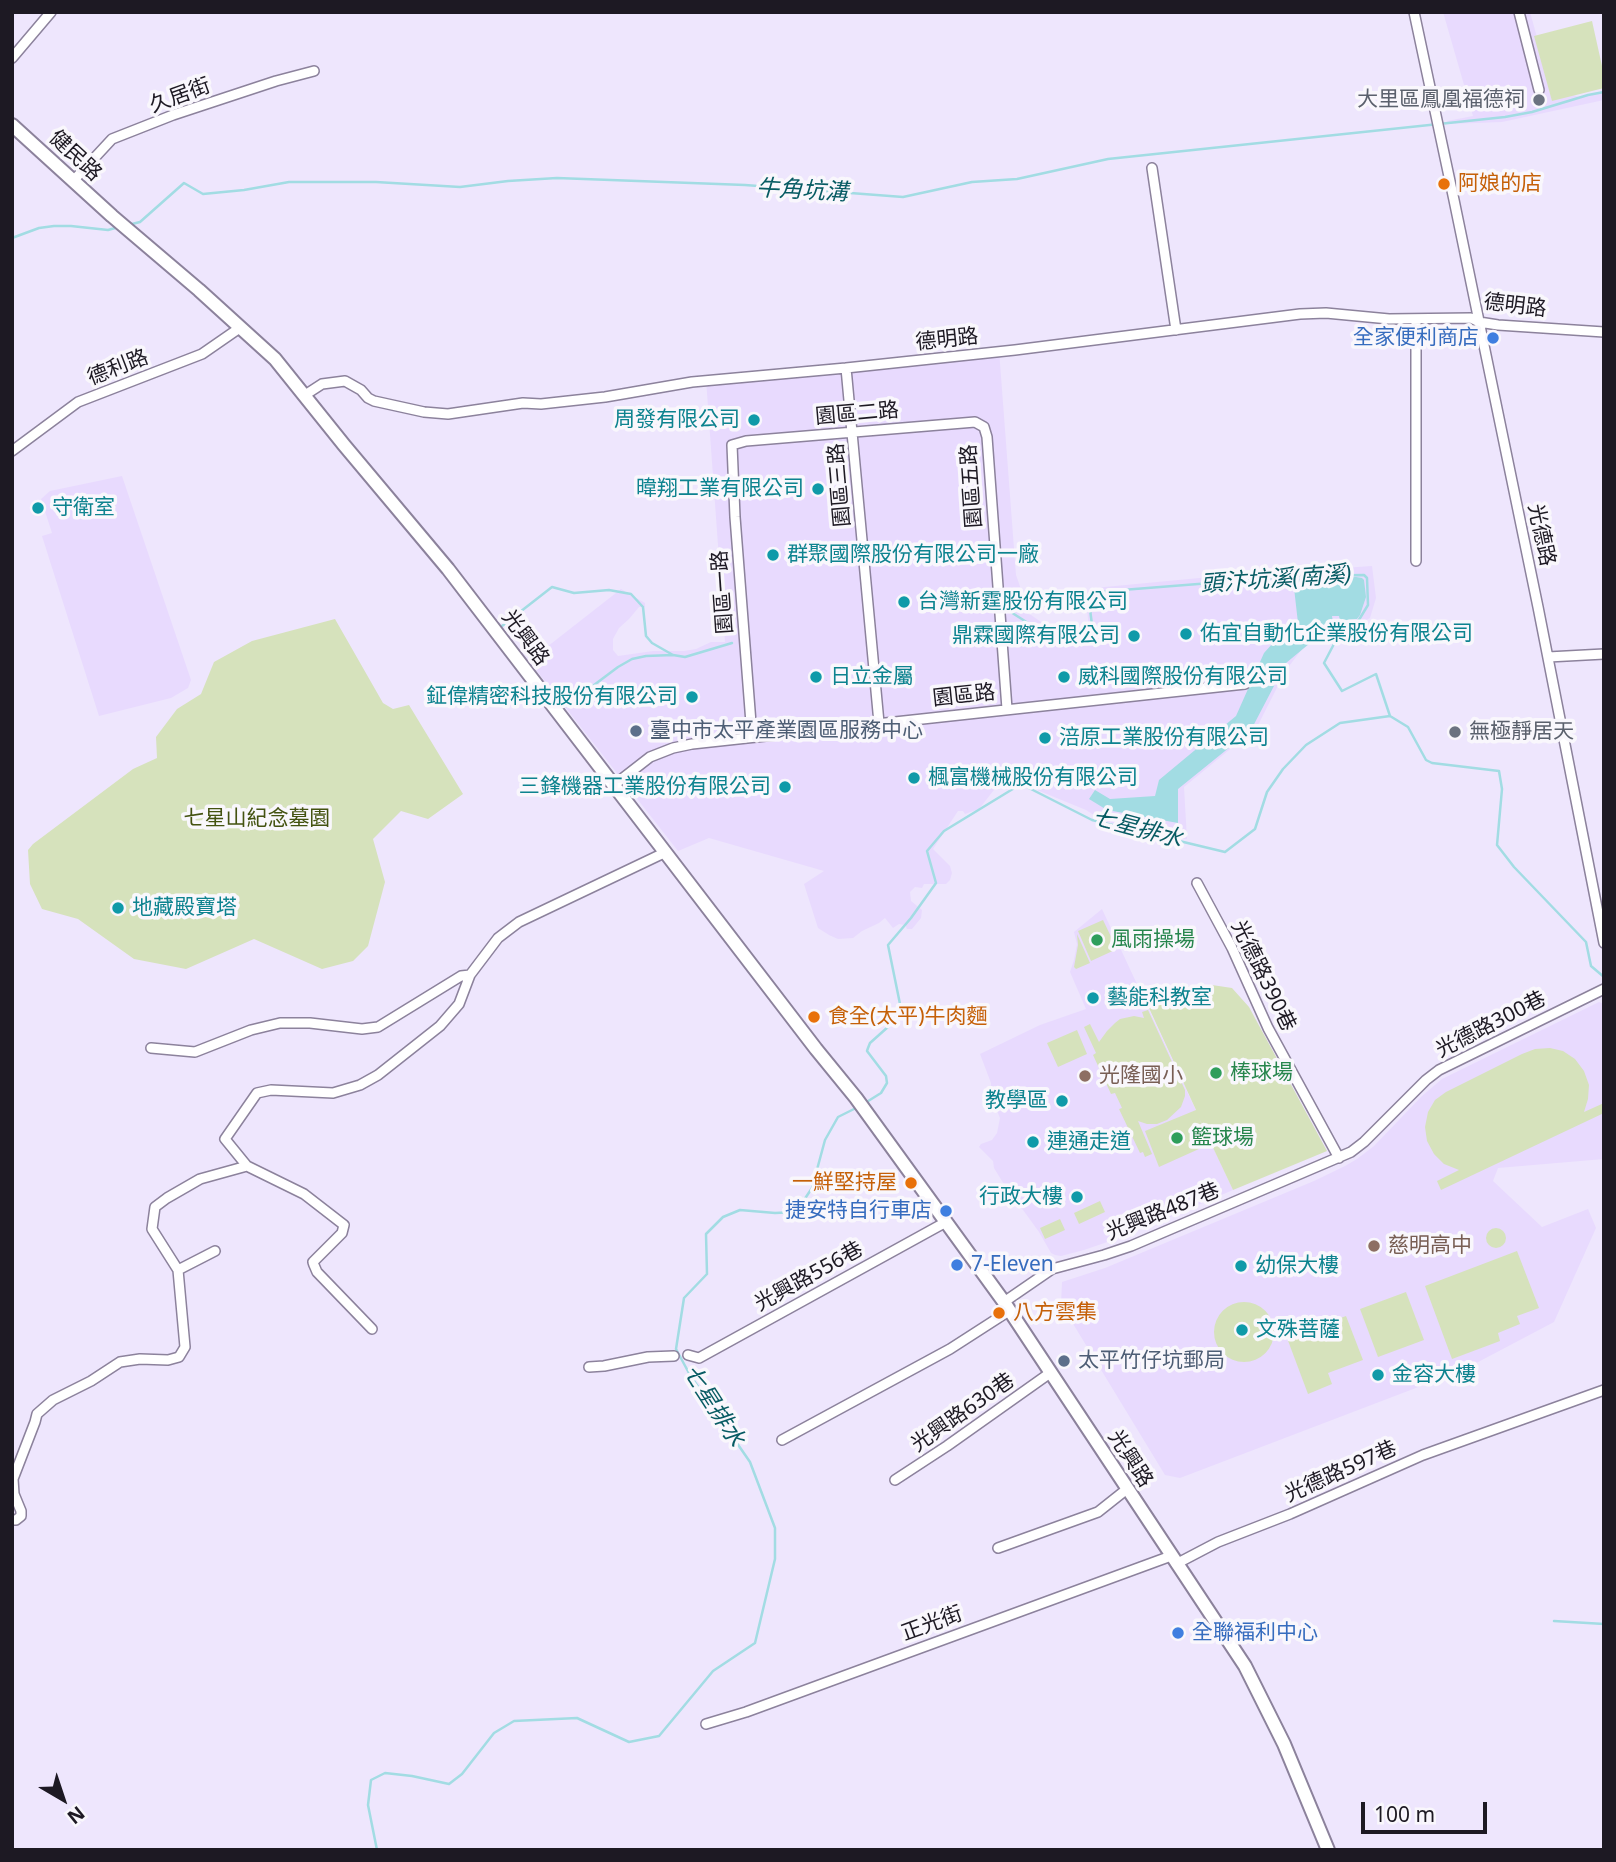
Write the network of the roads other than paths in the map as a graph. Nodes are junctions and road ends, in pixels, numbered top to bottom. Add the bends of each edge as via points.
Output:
1 (51, 12) edge
2 (1414, 12) edge
3 (1519, 12) edge
4 (12, 58) edge
5 (314, 71) dead end
6 (1539, 90) dead end
7 (14, 129) edge
8 (1152, 167) dead end
9 (73, 181) junction
10 (131, 232) joint
11 (1416, 319) junction
12 (1479, 322) junction
13 (240, 327) junction
14 (1176, 330) junction
15 (1604, 332) edge
16 (846, 368) junction
17 (305, 395) junction
18 (984, 427) joint
19 (852, 432) junction
20 (732, 445) joint
21 (12, 451) edge
22 (1416, 561) dead end
23 (1604, 654) edge
24 (1548, 657) junction
25 (1245, 684) dead end
26 (1007, 709) junction
27 (879, 723) junction
28 (752, 736) junction
29 (614, 785) junction
30 (666, 852) junction
31 (1197, 883) dead end
32 (1604, 943) edge
33 (470, 975) junction
34 (1604, 989) edge
35 (151, 1048) dead end
36 (1339, 1158) junction
37 (247, 1166) junction
38 (946, 1222) junction
39 (215, 1251) dead end
40 (178, 1270) junction
41 (1006, 1306) junction
42 (372, 1329) dead end
43 (688, 1355) dead end
44 (674, 1356) dead end
45 (589, 1367) dead end
46 (1050, 1373) junction
47 (1604, 1390) edge
48 (782, 1440) dead end
49 (895, 1480) dead end
50 (1127, 1489) junction
51 (12, 1520) edge
52 (998, 1548) dead end
53 (1174, 1560) junction
54 (705, 1724) dead end
55 (1328, 1850) edge

1 - 4 street
2 - 12 street, 光德路
3 - 6 street
5 - 9 street, 久居街 via 112,139
7 - 9 main road, 健民路
8 - 14 street
9 - 10 main road, 健民路
10 - 13 main road, 光興路
11 - 12 street, 德明路 via 1471,318
11 - 14 street, 德明路 via 1300,314
11 - 22 street
12 - 15 street, 德明路
12 - 24 street, 光德路
13 - 17 main road, 光興路
13 - 21 street, 德利路 via 202,354 78,402
14 - 16 street, 德明路
16 - 17 street, 德明路 via 692,382 568,402 448,414 374,401 345,381 322,384
16 - 19 street, 園區三路
17 - 29 main road, 光興路 via 448,569
18 - 19 street, 園區二路 via 975,422
18 - 26 street, 園區五路
19 - 20 street, 園區二路
19 - 27 street, 園區三路
20 - 28 street, 園區一路
23 - 24 street
24 - 32 street, 光德路
25 - 26 street, 園區路
26 - 27 street, 園區路
27 - 28 street, 園區路
28 - 29 street, 園區路 via 660,752
29 - 30 main road, 光興路
30 - 33 street via 519,922 498,938
30 - 38 main road, 光興路
31 - 36 street, 光德路390巷
33 - 35 street via 461,976 378,1027 280,1024 195,1052
33 - 37 street via 460,1004 440,1026 360,1085 333,1093 257,1093 225,1139
34 - 36 street, 光德路300巷 via 1438,1070 1364,1142
36 - 41 street, 光興路487巷 via 1139,1242 1052,1269 1029,1283
37 - 40 street via 200,1179 155,1207 152,1229
37 - 42 street via 304,1194 344,1225 342,1233 313,1262 317,1272
38 - 41 main road, 光興路
38 - 43 street, 光興路556巷 via 699,1358
39 - 40 street
40 - 51 street via 185,1348 168,1360 120,1362 37,1414 13,1479 22,1511
41 - 46 main road, 光興路
41 - 48 street, 光興路487巷 via 950,1349
44 - 45 street
46 - 49 street, 光興路630巷
46 - 50 main road, 光興路
47 - 53 street, 光德路597巷 via 1423,1455
50 - 52 street via 1098,1512
50 - 53 main road, 光興路
53 - 54 street, 正光街
53 - 55 main road, 光興路 via 1251,1677

